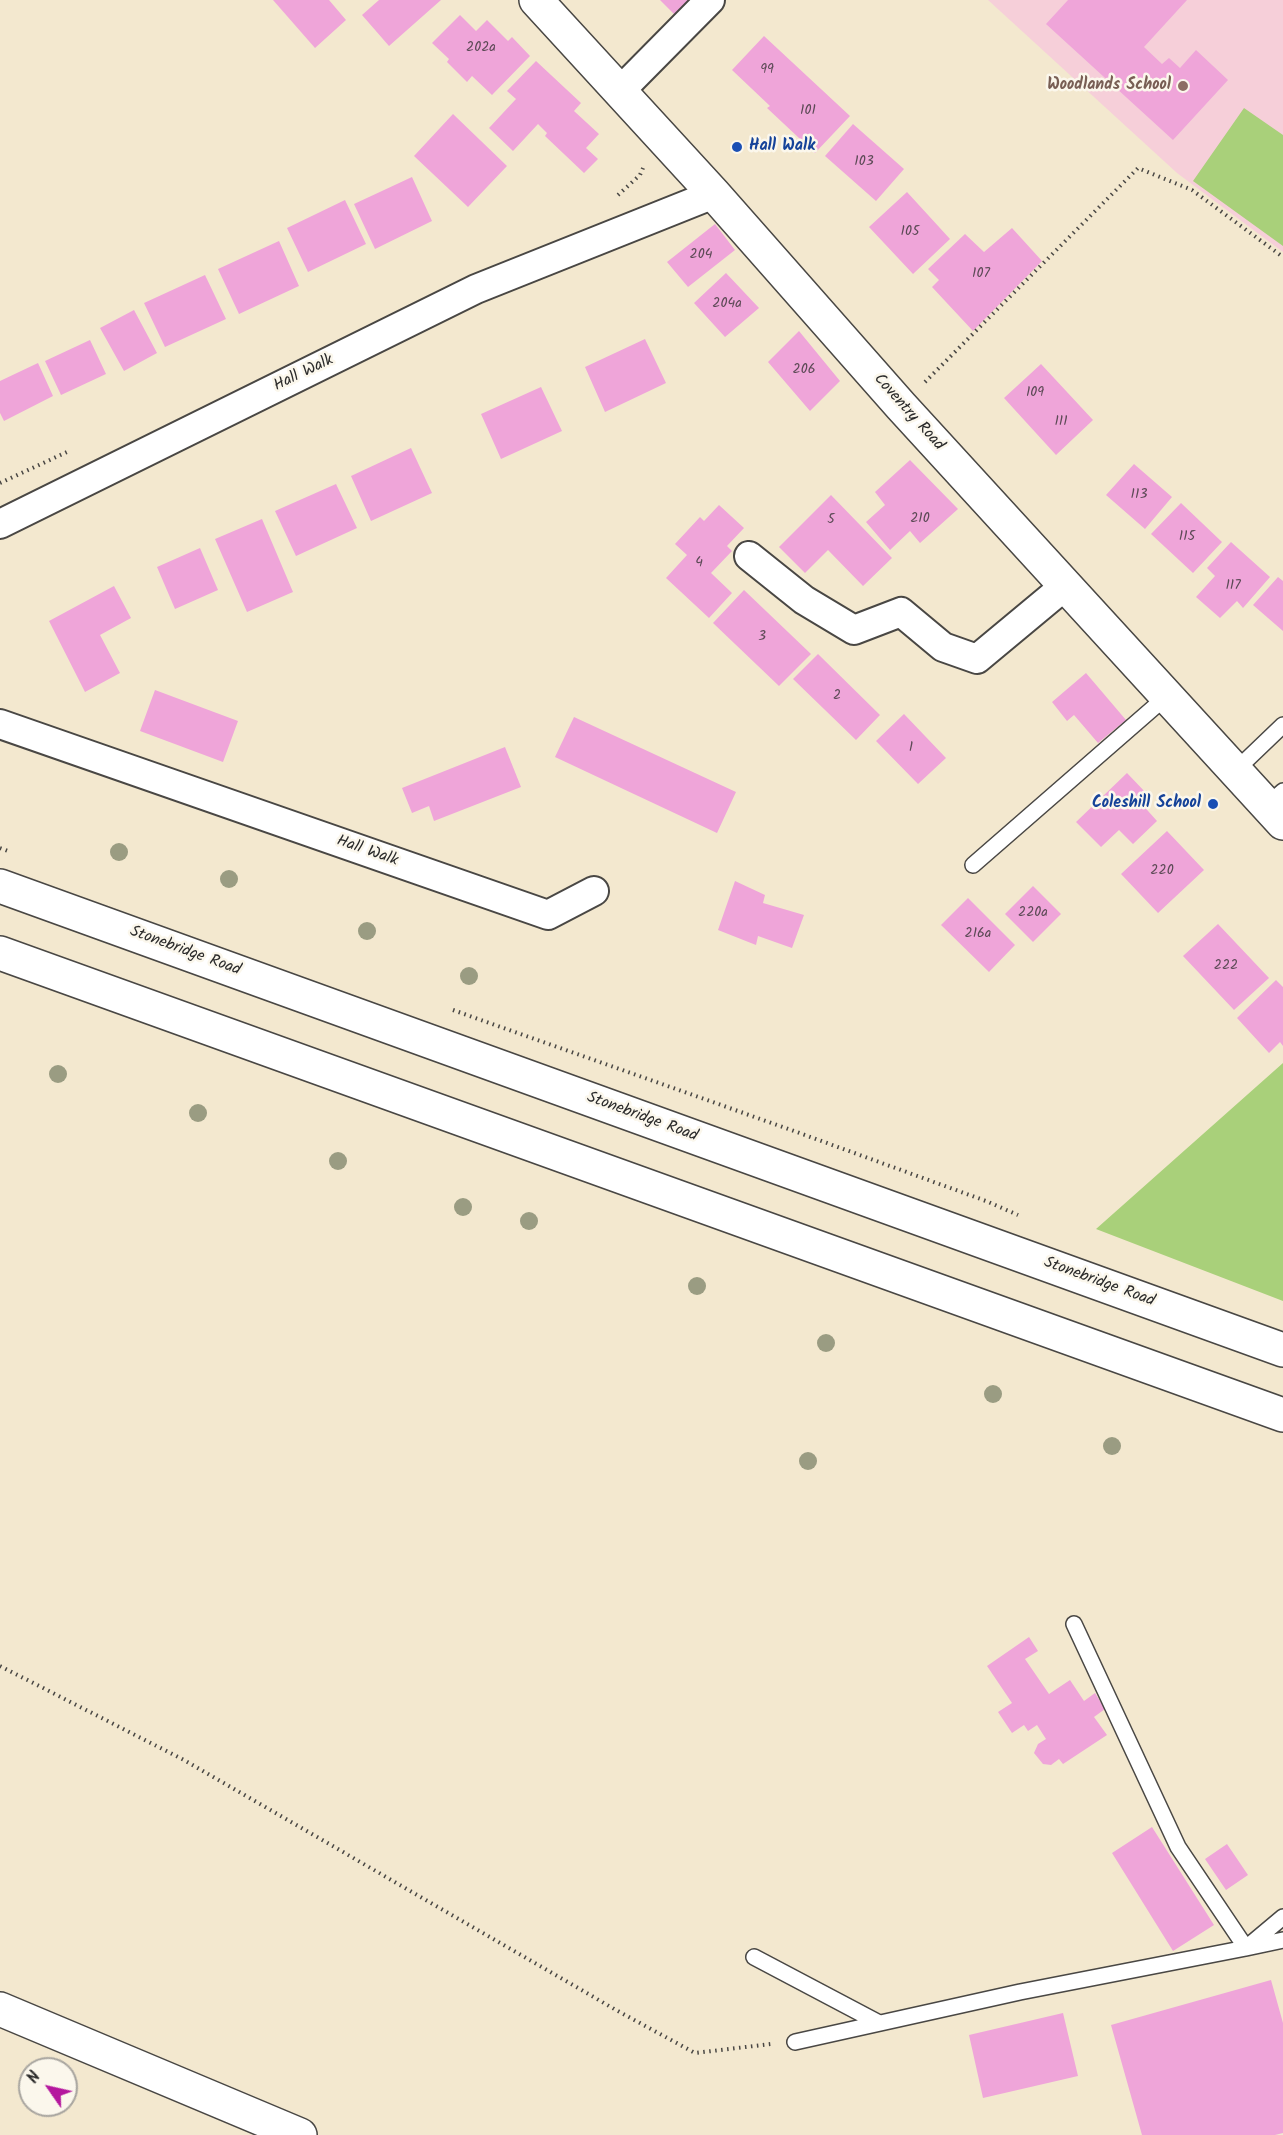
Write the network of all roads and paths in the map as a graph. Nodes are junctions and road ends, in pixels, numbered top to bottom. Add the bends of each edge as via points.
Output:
1 (537, 0) edge
2 (710, 0) edge
3 (619, 92) junction
4 (714, 194) junction
5 (1283, 257) edge
6 (901, 406) junction
7 (0, 524) edge
8 (749, 556) dead end
9 (1066, 585) junction
10 (1167, 696) junction
11 (0, 724) edge
12 (1283, 725) edge
13 (1235, 771) junction
14 (1277, 807) edge
15 (973, 864) dead end
16 (0, 886) edge
17 (594, 891) dead end
18 (0, 953) edge
19 (1283, 1350) edge
20 (1283, 1415) edge
21 (1074, 1624) dead end
22 (0, 1666) edge
23 (1283, 1917) edge
24 (1283, 1940) edge
25 (1246, 1948) junction
26 (754, 1957) dead end
27 (0, 2009) edge
28 (879, 2023) junction
29 (795, 2042) joint
30 (300, 2135) edge

1 - 3 main road, Coventry Road
2 - 3 street
3 - 4 main road, Coventry Road
4 - 6 main road, Coventry Road
4 - 7 street, Hall Walk via 476,289
5 - 6 path via 1192,190 1138,168
6 - 9 main road, Coventry Road
8 - 9 street via 804,600 854,630 901,612 943,648 977,659
9 - 10 main road, Coventry Road
10 - 13 main road, Coventry Road
10 - 15 lane
11 - 17 street, Hall Walk via 548,915
12 - 13 lane
13 - 14 main road, Coventry Road
16 - 19 main road, Stonebridge Road
18 - 20 main road
21 - 25 lane via 1178,1847
22 - 29 path via 184,1760 695,2053
23 - 25 lane
24 - 25 lane
25 - 28 lane
26 - 28 lane
27 - 30 main road
28 - 29 lane

